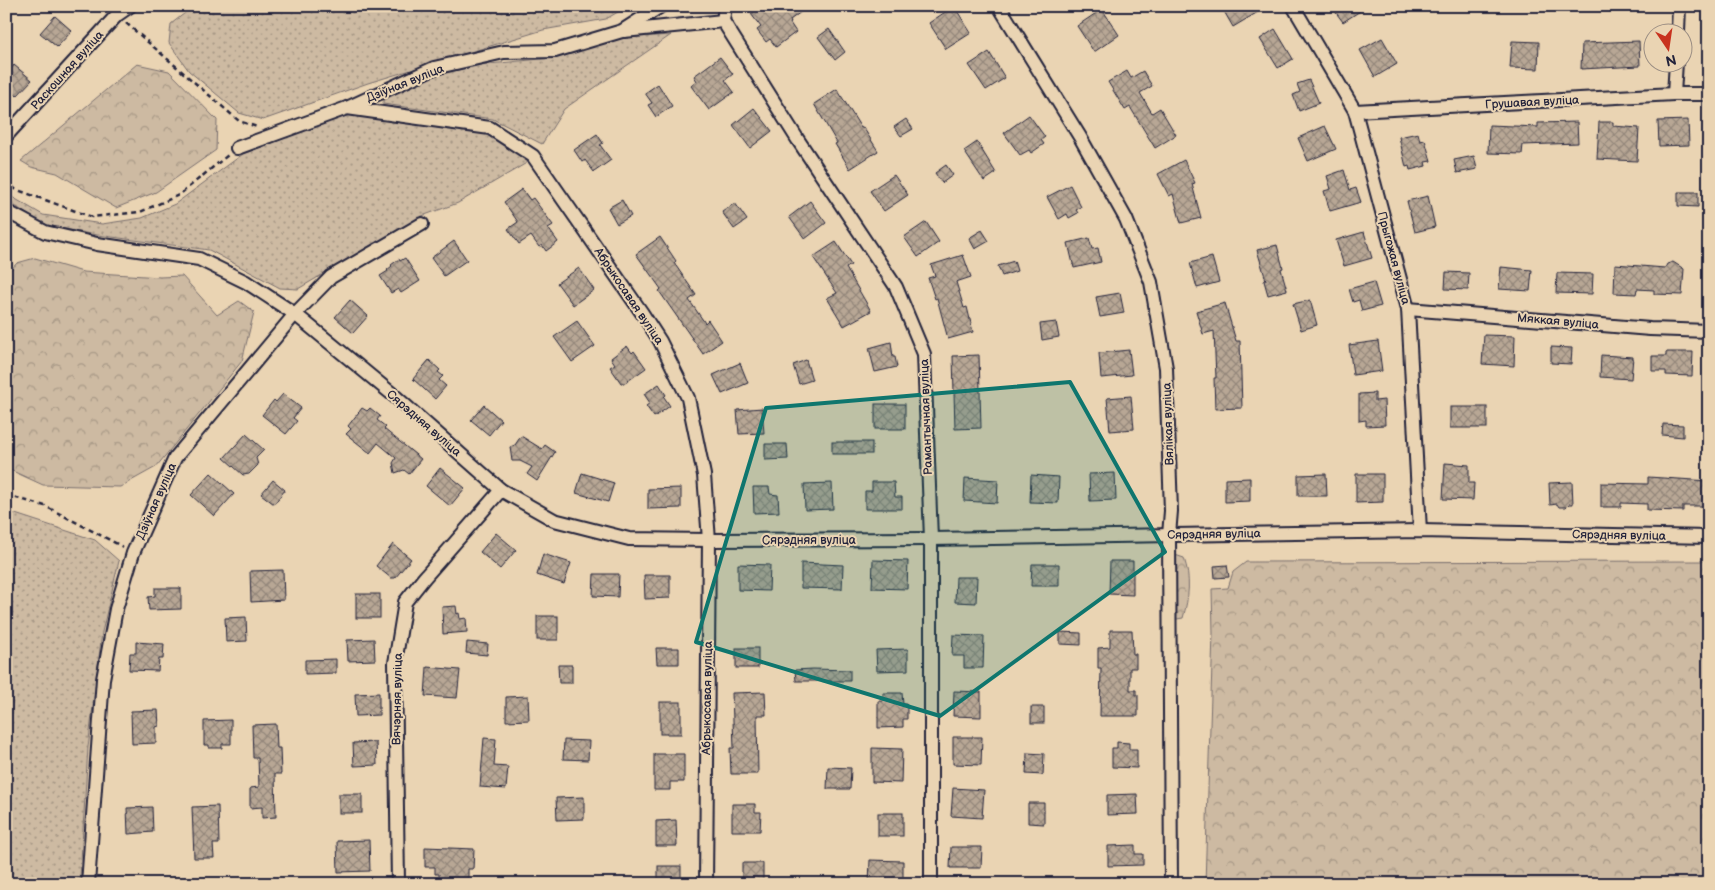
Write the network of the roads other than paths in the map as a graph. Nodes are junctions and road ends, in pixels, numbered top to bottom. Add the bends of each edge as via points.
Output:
1 (130, 6) edge
2 (661, 6) edge
3 (725, 6) edge
4 (999, 6) edge
5 (1293, 6) edge
6 (1679, 6) edge
7 (723, 20) junction
8 (1678, 22) edge
9 (622, 31) junction
10 (1675, 72) edge
11 (1674, 94) junction
12 (1709, 94) edge
13 (347, 108) junction
14 (1355, 111) junction
15 (6, 136) edge
16 (237, 148) road end
17 (6, 211) edge
18 (422, 224) dead end
19 (1408, 309) junction
20 (295, 314) junction
21 (1709, 331) edge
22 (502, 490) junction
23 (1420, 530) junction
24 (1170, 535) junction
25 (1709, 537) edge
26 (931, 539) junction
27 (709, 540) junction
28 (88, 884) edge
29 (398, 884) edge
30 (706, 884) edge
31 (931, 884) edge
32 (1171, 884) edge

1 - 15 street, Раскошная вуліца via 117,16
2 - 9 street, Дзіўная вуліца
3 - 7 street
4 - 24 street, Вялікая вуліца via 1126,219 1151,282 1166,368
5 - 14 street, Прыгожая вуліца
6 - 8 street
7 - 9 street
7 - 26 street, Рамантычная вуліца via 896,287 924,354
9 - 13 street, Дзіўная вуліца via 555,51 504,52 434,68
10 - 11 street
11 - 12 street, Грушавая вуліца
11 - 14 street, Грушавая вуліца
13 - 16 street, Дзіўная вуліца
13 - 27 street, Абрыкосавая вуліца via 490,128 533,156 660,341 688,398 704,475
14 - 19 street, Прыгожая вуліца
17 - 20 street, Сярэдняя вуліца via 44,232 98,244 199,259 246,282
18 - 20 street, Дзіўная вуліца via 331,276
19 - 21 street, Мяккая вуліца
19 - 23 street, Прыгожая вуліца
20 - 22 street, Сярэдняя вуліца
20 - 28 street, Дзіўная вуліца via 175,458 133,553 116,609 103,679
22 - 27 street, Сярэдняя вуліца via 554,520 629,539
22 - 29 street, Вячэрняя вуліца via 405,602 395,663
23 - 24 street, Сярэдняя вуліца
23 - 25 street, Сярэдняя вуліца
24 - 26 street, Сярэдняя вуліца
24 - 32 street, Вялікая вуліца
26 - 27 street, Сярэдняя вуліца
26 - 31 street, Рамантычная вуліца
27 - 30 street, Абрыкосавая вуліца

